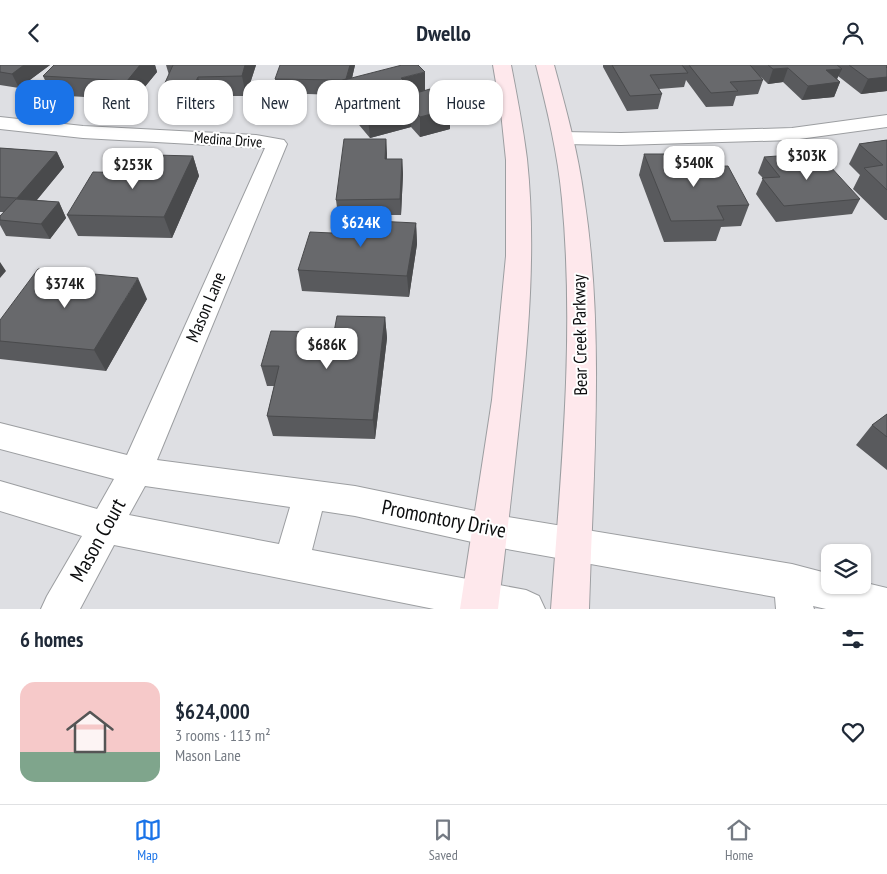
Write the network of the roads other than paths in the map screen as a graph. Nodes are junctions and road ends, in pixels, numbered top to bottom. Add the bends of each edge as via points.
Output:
1 (502, 65) edge
2 (545, 65) edge
3 (887, 121) edge
4 (0, 123) edge
5 (563, 138) junction
6 (276, 143) joint
7 (0, 436) edge
8 (136, 471) junction
9 (310, 495) junction
10 (0, 496) edge
11 (106, 527) junction
12 (490, 530) junction
13 (573, 543) junction
14 (291, 563) junction
15 (794, 596) edge
16 (480, 605) edge
17 (887, 607) edge
18 (60, 609) edge
19 (526, 609) edge
20 (570, 609) edge

1 - 12 main road via 519,207 517,293
2 - 5 main road, Bear Creek Parkway
3 - 5 street via 792,134
4 - 6 street, Medina Drive via 83,132
5 - 13 main road, Bear Creek Parkway via 575,209 581,298 580,408
6 - 8 street, Mason Lane
7 - 8 street, Promontory Drive
8 - 9 street, Promontory Drive
8 - 11 street, Mason Court
9 - 12 street, Promontory Drive via 354,501
9 - 14 street
10 - 11 street
11 - 14 street
11 - 18 street, Mason Court
12 - 13 street, Promontory Drive
12 - 16 main road
13 - 15 street, Promontory Drive
13 - 20 main road, Bear Creek Parkway
14 - 16 street
15 - 17 street, Promontory Drive
16 - 19 street

